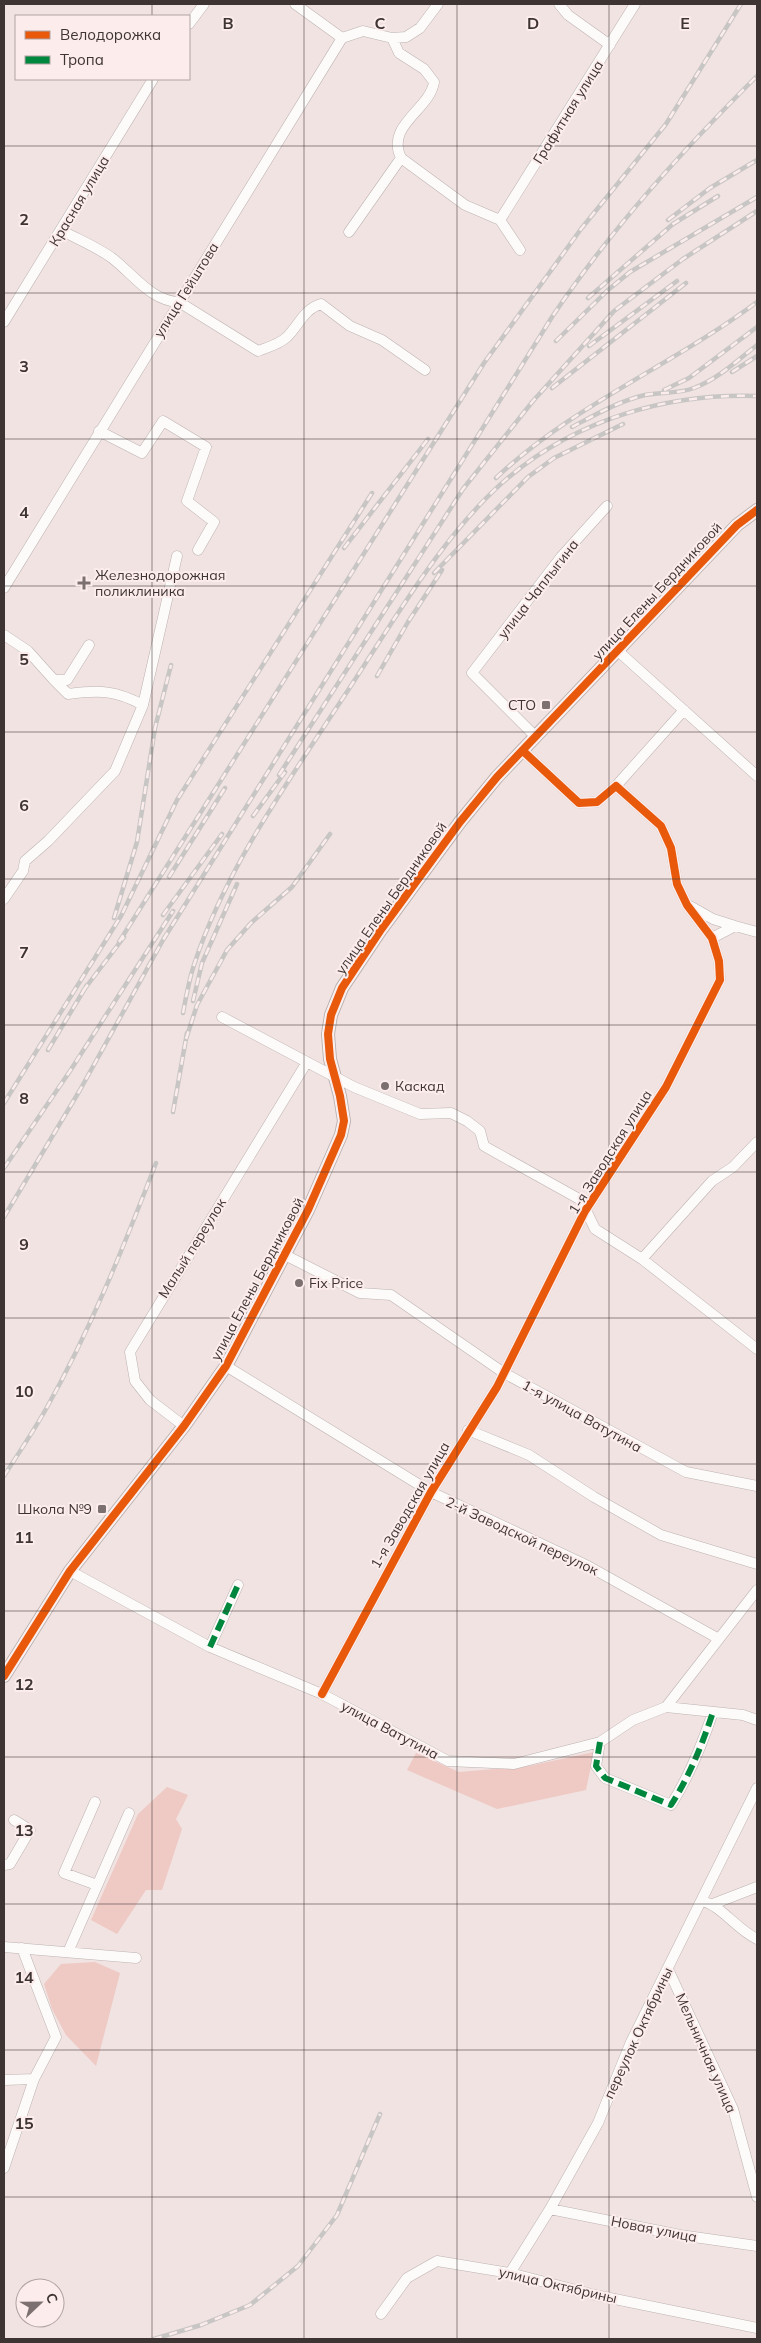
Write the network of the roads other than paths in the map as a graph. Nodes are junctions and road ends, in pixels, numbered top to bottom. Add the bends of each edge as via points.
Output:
1 (204, 4) edge
2 (295, 4) edge
3 (438, 4) edge
4 (559, 4) edge
5 (635, 4) edge
6 (190, 23) edge
7 (342, 38) junction
8 (392, 38) junction
9 (610, 45) junction
10 (152, 80) edge
11 (401, 158) junction
12 (500, 220) junction
13 (61, 230) junction
14 (349, 232) dead end
15 (520, 250) dead end
16 (179, 302) junction
17 (4, 322) edge
18 (425, 370) dead end
19 (99, 431) junction
20 (607, 506) dead end
21 (757, 510) edge
22 (198, 550) dead end
23 (177, 556) dead end
24 (4, 588) edge
25 (4, 635) edge
26 (89, 645) dead end
27 (618, 651) junction
28 (54, 680) junction
29 (143, 705) junction
30 (684, 710) junction
31 (536, 737) junction
32 (523, 751) junction
33 (757, 776) edge
34 (616, 786) junction
35 (4, 899) edge
36 (687, 905) junction
37 (735, 926) junction
38 (757, 932) edge
39 (712, 938) junction
40 (222, 1017) dead end
41 (307, 1062) junction
42 (335, 1077) junction
43 (757, 1143) edge
44 (585, 1211) junction
45 (285, 1255) junction
46 (642, 1259) junction
47 (757, 1349) edge
48 (226, 1366) junction
49 (504, 1373) junction
50 (184, 1426) junction
51 (468, 1430) junction
52 (757, 1486) edge
53 (430, 1492) junction
54 (757, 1564) edge
55 (70, 1571) junction
56 (238, 1585) dead end
57 (757, 1590) edge
58 (719, 1639) junction
59 (210, 1647) junction
60 (4, 1676) edge
61 (322, 1694) junction
62 (666, 1707) junction
63 (712, 1712) junction
64 (757, 1720) edge
65 (600, 1742) junction
66 (757, 1788) edge
67 (95, 1802) dead end
68 (129, 1813) dead end
69 (14, 1820) dead end
70 (4, 1865) edge
71 (97, 1885) junction
72 (757, 1887) edge
73 (708, 1903) junction
74 (757, 1939) edge
75 (4, 1947) edge
76 (22, 1948) junction
77 (68, 1952) junction
78 (136, 1958) dead end
79 (668, 1969) junction
80 (34, 2079) junction
81 (4, 2080) edge
82 (4, 2168) edge
83 (757, 2197) edge
84 (550, 2209) junction
85 (757, 2246) edge
86 (510, 2273) junction
87 (381, 2314) dead end
88 (757, 2328) edge

1 - 6 street
2 - 7 street
3 - 8 street via 420,28 406,37
4 - 9 street via 568,15
5 - 9 street, Графитная улица
7 - 8 street via 363,31
7 - 16 street, улица Гейштова
8 - 11 street via 399,53 424,69 434,82 433,90 397,140 396,148
9 - 12 street, Графитная улица
10 - 13 street, Красная улица
11 - 12 street via 465,205
11 - 14 street
12 - 15 street
13 - 16 street via 112,258 165,302
13 - 17 street, Красная улица
16 - 18 street via 258,351 275,346 311,307 321,304 350,326 382,340
16 - 19 street, улица Гейштова
19 - 22 street via 142,453 163,421 206,447 187,501 214,522
19 - 24 street, улица Гейштова
20 - 31 street, улица Чаплыгина via 561,557 472,674
21 - 27 street, улица Елены Бердниковой via 737,525
23 - 29 street
25 - 28 street via 28,650
26 - 28 street via 67,680
27 - 30 street
27 - 31 street, улица Елены Бердниковой
28 - 29 street via 68,694 106,691
29 - 35 street via 114,771 25,861 23,871
30 - 33 street
30 - 34 street
31 - 32 street, улица Елены Бердниковой
32 - 34 street via 579,803 597,802
32 - 42 street, улица Елены Бердниковой via 460,822 342,988 331,1015 328,1034
34 - 36 street, 1-я Заводская улица via 661,826 671,848 676,884
36 - 37 street
36 - 39 street, 1-я Заводская улица
37 - 38 street
37 - 39 street
39 - 44 street, 1-я Заводская улица via 719,961 720,980 666,1088
40 - 41 street
41 - 42 street
41 - 50 street, Малый переулок via 130,1352 135,1381 150,1400
42 - 44 street via 420,1114 451,1113 467,1120 480,1131 484,1146 581,1200
42 - 45 street, улица Елены Бердниковой via 344,1121 342,1136
43 - 46 street via 733,1167 712,1181
44 - 46 street via 595,1229
44 - 49 street, 1-я Заводская улица
45 - 48 street, улица Елены Бердниковой
45 - 49 street, 1-я улица Ватутина via 360,1293 391,1295
46 - 47 street
48 - 50 street, улица Елены Бердниковой
48 - 53 street, 2-й Заводской переулок
49 - 51 street, 1-я Заводская улица
49 - 52 street, 1-я улица Ватутина via 686,1472
50 - 55 street, улица Елены Бердниковой
51 - 53 street, 1-я Заводская улица
51 - 54 street via 528,1455 661,1535
53 - 58 street, 2-й Заводской переулок via 588,1566
53 - 61 street, 1-я Заводская улица
55 - 59 street, улица Ватутина
55 - 60 street, улица Елены Бердниковой
56 - 59 street
57 - 58 street
58 - 62 street
59 - 61 street, улица Ватутина
61 - 65 street, улица Ватутина via 448,1761 514,1764
62 - 63 street, улица Ватутина
62 - 65 street, улица Ватутина via 633,1720
63 - 64 street, улица Ватутина
63 - 65 street via 700,1751 671,1805 605,1778 596,1766
66 - 73 street, переулок Октябрины
67 - 71 street via 64,1873
68 - 71 street
69 - 70 street via 30,1830 10,1864
71 - 77 street
72 - 73 street
73 - 74 street via 743,1932
73 - 79 street, переулок Октябрины
75 - 76 street
76 - 77 street
76 - 80 street via 56,2037
77 - 78 street
79 - 83 street, Мельничная улица via 733,2109
79 - 84 street, переулок Октябрины via 631,2042 598,2123
80 - 81 street
80 - 82 street
84 - 85 street, Новая улица via 680,2235
84 - 86 street, переулок Октябрины
86 - 87 street, улица Октябрины via 437,2261 407,2278
86 - 88 street, улица Октябрины via 595,2295

